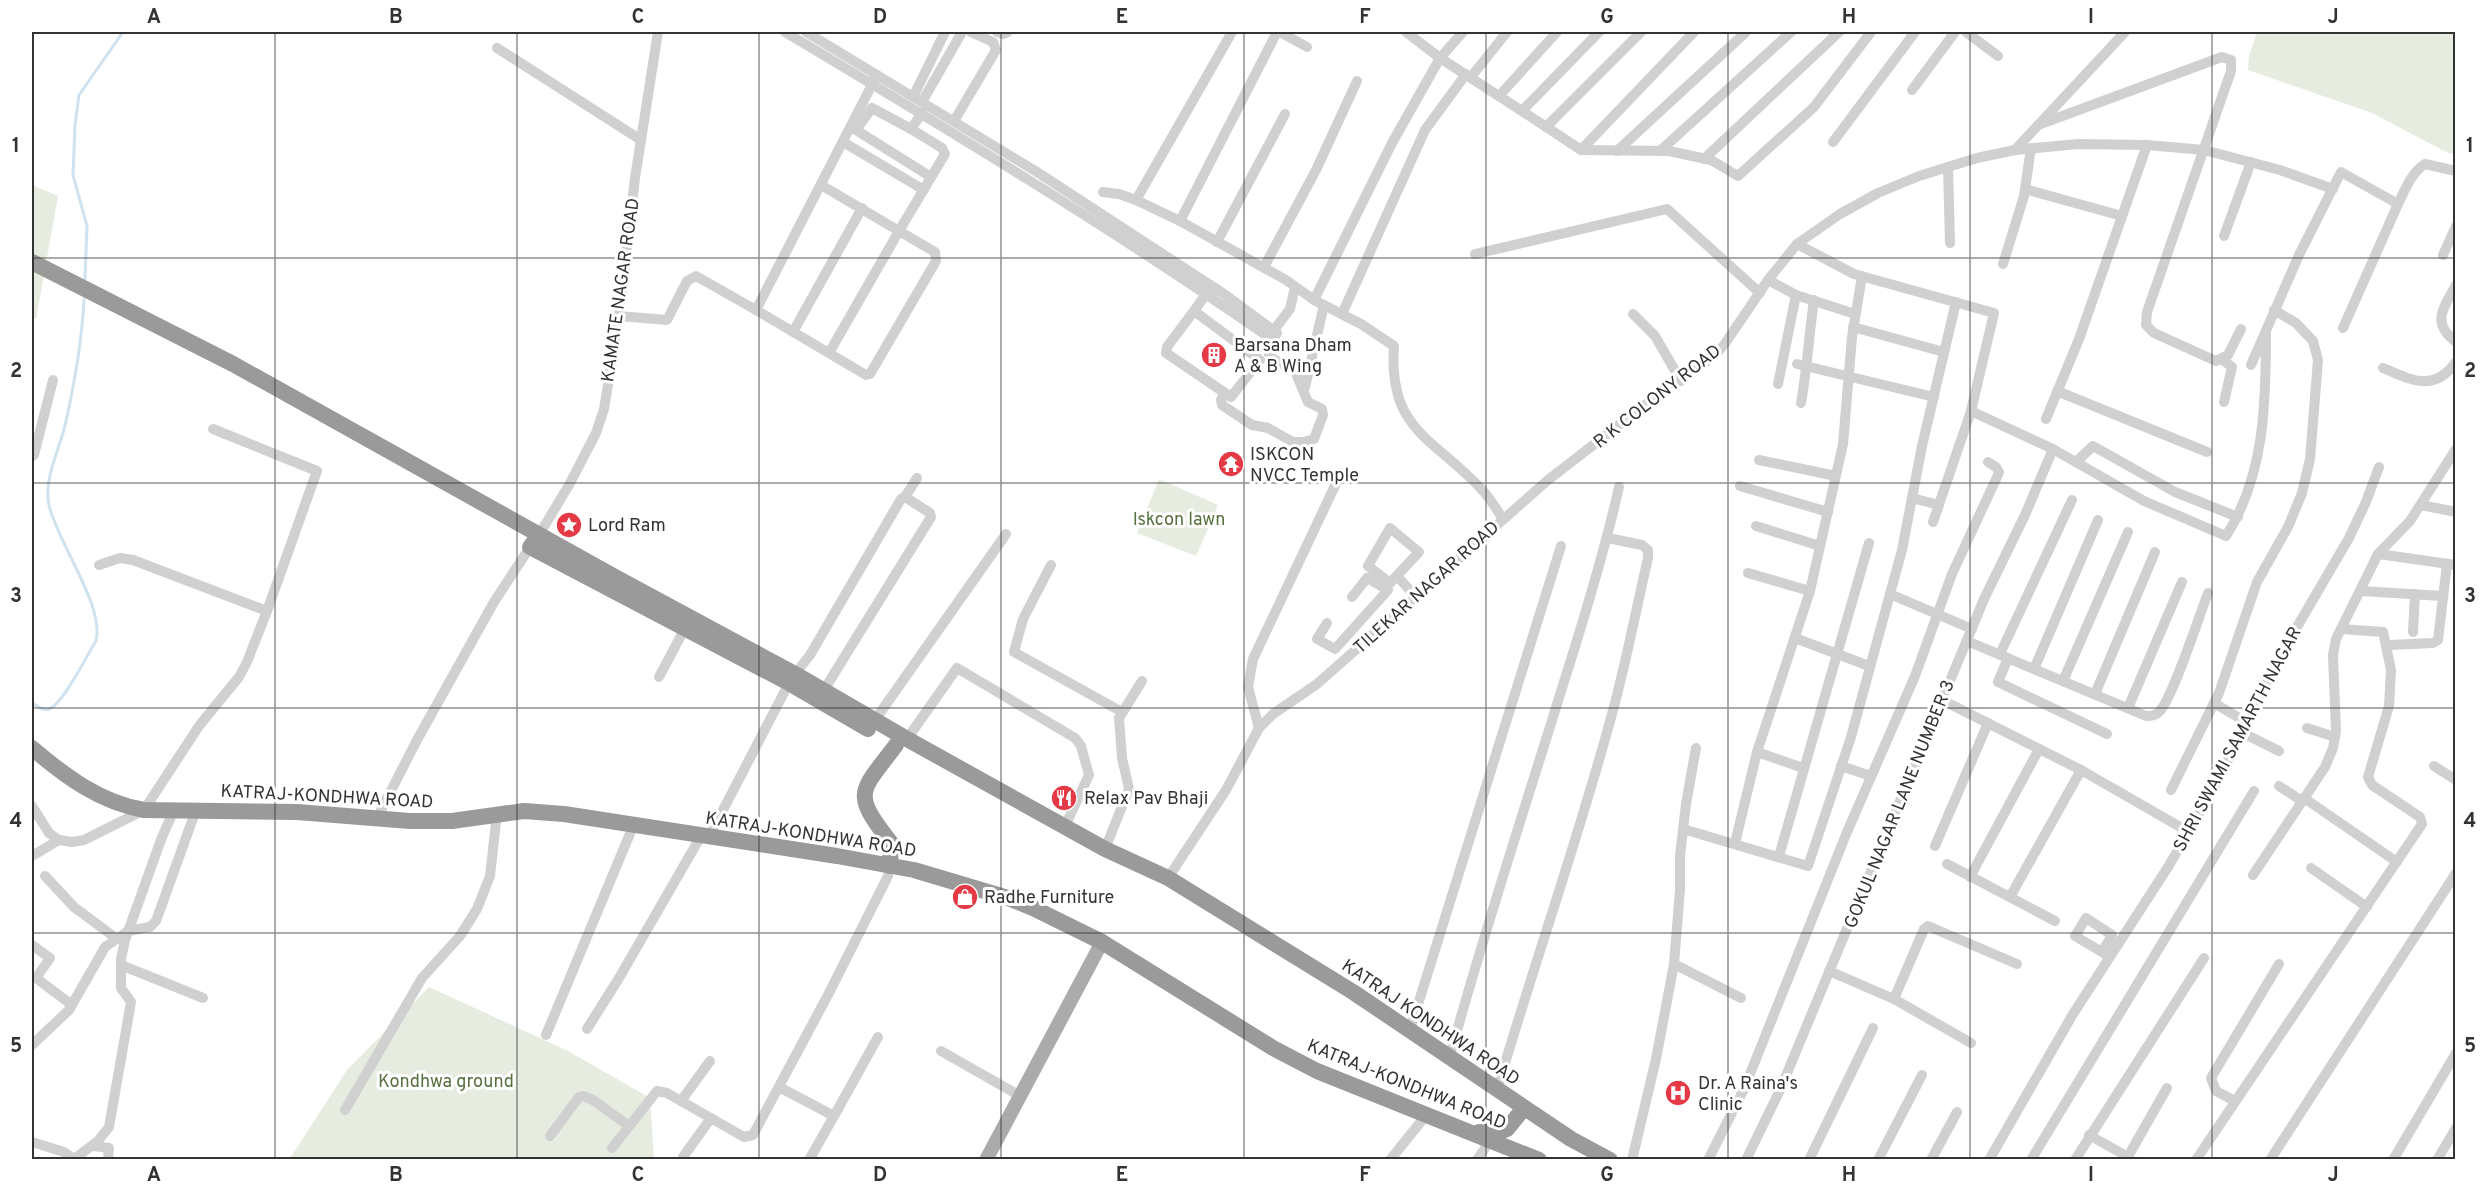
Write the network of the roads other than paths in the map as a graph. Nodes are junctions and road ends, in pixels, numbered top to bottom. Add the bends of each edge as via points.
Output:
1 (658, 32) edge
2 (785, 32) edge
3 (806, 32) edge
4 (945, 32) edge
5 (962, 32) edge
6 (971, 32) edge
7 (997, 32) edge
8 (1008, 32) edge
9 (1232, 32) edge
10 (1279, 32) edge
11 (1462, 32) edge
12 (1507, 32) edge
13 (1557, 32) edge
14 (1599, 32) edge
15 (1641, 32) edge
16 (1694, 32) edge
17 (1746, 32) edge
18 (1791, 32) edge
19 (1839, 32) edge
20 (1871, 32) edge
21 (1915, 32) edge
22 (1955, 32) edge
23 (1966, 32) edge
24 (2125, 32) edge
25 (1412, 33) edge
26 (1307, 47) dead end
27 (497, 48) dead end
28 (1998, 56) dead end
29 (1440, 58) junction
30 (1469, 75) junction
31 (875, 79) junction
32 (1357, 81) dead end
33 (1912, 90) dead end
34 (1500, 96) junction
35 (919, 104) junction
36 (1522, 111) junction
37 (1285, 114) dead end
38 (954, 121) junction
39 (2038, 125) junction
40 (1546, 127) junction
41 (911, 129) junction
42 (641, 140) junction
43 (843, 142) junction
44 (1833, 142) dead end
45 (2146, 145) junction
46 (2031, 148) junction
47 (1581, 150) junction
48 (2015, 150) junction
49 (2204, 150) junction
50 (1617, 151) junction
51 (1660, 151) junction
52 (1704, 159) junction
53 (2251, 162) junction
54 (1948, 167) junction
55 (2456, 171) edge
56 (932, 177) junction
57 (821, 184) junction
58 (2025, 189) junction
59 (2333, 189) junction
60 (924, 190) junction
61 (1103, 192) dead end
62 (1136, 200) junction
63 (2398, 204) junction
64 (862, 208) junction
65 (2122, 216) junction
66 (1180, 221) junction
67 (2456, 226) edge
68 (899, 231) junction
69 (2223, 236) dead end
70 (1217, 242) junction
71 (1950, 243) dead end
72 (1797, 244) junction
73 (1475, 254) dead end
74 (2443, 255) dead end
75 (32, 262) edge
76 (2003, 264) dead end
77 (1264, 267) junction
78 (1862, 276) junction
79 (1768, 280) junction
80 (2456, 285) edge
81 (1295, 287) junction
82 (1209, 290) junction
83 (1760, 293) junction
84 (1796, 295) junction
85 (1814, 300) junction
86 (1319, 302) junction
87 (1956, 302) junction
88 (756, 310) junction
89 (2274, 310) junction
90 (1194, 311) junction
91 (1342, 314) junction
92 (1633, 314) dead end
93 (1855, 314) junction
94 (619, 316) junction
95 (1853, 327) junction
96 (2343, 328) dead end
97 (2241, 329) dead end
98 (793, 332) junction
99 (2266, 332) junction
100 (1272, 334) junction
101 (2456, 342) edge
102 (1944, 352) junction
103 (829, 353) junction
104 (2223, 360) junction
105 (2456, 362) edge
106 (1802, 365) junction
107 (2251, 365) dead end
108 (2384, 368) dead end
109 (1849, 376) junction
110 (53, 380) dead end
111 (1681, 381) junction
112 (1778, 384) dead end
113 (1305, 387) dead end
114 (2057, 391) junction
115 (1224, 393) junction
116 (1934, 397) junction
117 (2224, 402) dead end
118 (1801, 403) dead end
119 (1971, 411) junction
120 (2046, 419) dead end
121 (213, 429) dead end
122 (2053, 449) junction
123 (2456, 449) edge
124 (2207, 452) dead end
125 (32, 456) edge
126 (1760, 460) dead end
127 (1988, 462) dead end
128 (2076, 462) junction
129 (2379, 467) dead end
130 (1341, 473) dead end
131 (1836, 476) junction
132 (917, 478) dead end
133 (1740, 486) dead end
134 (1619, 487) dead end
135 (905, 497) junction
136 (1912, 498) junction
137 (2072, 500) dead end
138 (1939, 505) junction
139 (2421, 505) junction
140 (1828, 512) junction
141 (2456, 512) edge
142 (2238, 517) junction
143 (1503, 519) junction
144 (2098, 520) dead end
145 (1933, 522) dead end
146 (1756, 526) dead end
147 (2128, 532) dead end
148 (1006, 534) dead end
149 (1608, 538) junction
150 (534, 541) junction
151 (1869, 543) dead end
152 (1561, 546) dead end
153 (1820, 546) junction
154 (2155, 552) dead end
155 (2378, 554) junction
156 (99, 564) dead end
157 (1052, 565) dead end
158 (2451, 565) edge
159 (1748, 573) dead end
160 (1397, 576) junction
161 (2182, 582) dead end
162 (1810, 591) junction
163 (2361, 591) junction
164 (2208, 593) dead end
165 (1890, 594) junction
166 (2415, 594) junction
167 (2442, 596) junction
168 (1352, 597) dead end
169 (1416, 597) junction
170 (267, 611) junction
171 (1938, 614) junction
172 (1360, 621) junction
173 (1327, 623) dead end
174 (685, 628) junction
175 (1971, 629) junction
176 (2341, 629) junction
177 (2413, 632) dead end
178 (1374, 634) junction
179 (1794, 638) junction
180 (1967, 640) junction
181 (2387, 651) junction
182 (1836, 654) junction
183 (2004, 656) junction
184 (1869, 666) junction
185 (2034, 669) junction
186 (659, 677) dead end
187 (792, 679) junction
188 (1142, 681) dead end
189 (2063, 681) junction
190 (824, 690) junction
191 (2095, 694) junction
192 (1942, 700) junction
193 (2214, 703) junction
194 (2128, 708) junction
195 (1122, 712) junction
196 (875, 720) junction
197 (1988, 723) junction
198 (2244, 727) junction
199 (1259, 728) junction
200 (2307, 728) dead end
201 (2108, 734) dead end
202 (2334, 737) junction
203 (902, 742) junction
204 (32, 748) edge
205 (1696, 748) dead end
206 (2039, 748) junction
207 (2279, 751) dead end
208 (1757, 752) junction
209 (2434, 765) dead end
210 (1841, 766) junction
211 (1803, 768) junction
212 (2081, 770) junction
213 (1871, 776) junction
214 (2456, 780) edge
215 (2279, 786) dead end
216 (2171, 789) dead end
217 (2254, 791) dead end
218 (2303, 800) junction
219 (32, 806) edge
220 (144, 810) junction
221 (174, 810) junction
222 (196, 810) junction
223 (497, 813) junction
224 (377, 818) junction
225 (634, 824) junction
226 (1065, 826) junction
227 (1683, 829) junction
228 (2189, 832) junction
229 (705, 837) junction
230 (59, 840) junction
231 (1735, 843) junction
232 (1935, 846) dead end
233 (1105, 849) junction
234 (32, 856) edge
235 (1779, 856) junction
236 (2397, 862) junction
237 (1947, 864) dead end
238 (890, 866) junction
239 (2311, 868) dead end
240 (2456, 873) edge
241 (2253, 875) dead end
242 (45, 876) dead end
243 (1970, 877) junction
244 (1168, 878) junction
245 (2010, 897) junction
246 (2367, 907) junction
247 (2055, 921) dead end
248 (128, 931) junction
249 (117, 939) junction
250 (1102, 942) junction
251 (32, 945) edge
252 (2204, 958) dead end
253 (1674, 964) junction
254 (2017, 964) dead end
255 (2279, 964) dead end
256 (121, 965) junction
257 (1829, 971) junction
258 (203, 998) dead end
259 (1741, 998) dead end
260 (1894, 999) junction
261 (72, 1005) junction
262 (1873, 1028) dead end
263 (586, 1029) dead end
264 (1410, 1030) junction
265 (546, 1035) dead end
266 (878, 1037) dead end
267 (1971, 1043) dead end
268 (32, 1045) edge
269 (940, 1051) dead end
270 (2456, 1053) edge
271 (1450, 1056) junction
272 (710, 1061) dead end
273 (1922, 1075) dead end
274 (779, 1087) junction
275 (2168, 1088) dead end
276 (1497, 1090) junction
277 (1020, 1096) junction
278 (681, 1101) junction
279 (2235, 1101) junction
280 (1524, 1108) junction
281 (345, 1110) dead end
282 (1957, 1112) dead end
283 (1427, 1114) junction
284 (834, 1116) junction
285 (711, 1118) junction
286 (629, 1125) junction
287 (2456, 1128) edge
288 (2090, 1135) junction
289 (550, 1136) dead end
290 (1483, 1136) junction
291 (32, 1142) edge
292 (93, 1146) junction
293 (612, 1148) dead end
294 (1521, 1156) edge
295 (682, 1157) dead end
296 (2127, 1158) edge
297 (75, 1159) edge
298 (108, 1160) edge
299 (809, 1160) edge
300 (986, 1160) edge
301 (1390, 1160) edge
302 (1477, 1160) edge
303 (1539, 1160) edge
304 (1610, 1160) edge
305 (1632, 1160) edge
306 (1708, 1160) edge
307 (1746, 1160) edge
308 (1809, 1160) edge
309 (1878, 1160) edge
310 (1931, 1160) edge
311 (1989, 1160) edge
312 (2031, 1160) edge
313 (2075, 1160) edge
314 (2196, 1160) edge
315 (2270, 1160) edge
316 (2393, 1160) edge
317 (2437, 1160) edge

1 - 42 street, KAMATE NAGAR ROAD
2 - 31 street
3 - 31 street
4 - 35 street
5 - 35 street
6 - 38 street via 993,42 996,51
7 - 8 street
9 - 62 street
10 - 26 street
10 - 66 street
11 - 29 street
12 - 30 street
13 - 34 street
14 - 36 street
15 - 40 street
16 - 47 street
17 - 50 street
18 - 51 street
19 - 52 street
20 - 52 street via 1814,107 1738,176
21 - 44 street
22 - 33 street
23 - 28 street
24 - 39 street
25 - 29 street
27 - 42 street
29 - 30 street
29 - 86 street via 1392,143
30 - 34 street
30 - 91 street via 1425,130
31 - 35 street
31 - 35 street
31 - 43 street
32 - 77 street via 1316,170
34 - 36 street
35 - 38 street
35 - 41 street
35 - 82 street via 1049,192
36 - 40 street
37 - 70 street
38 - 82 street
39 - 48 street
39 - 49 street via 2227,57 2231,60 2231,71
40 - 47 street
41 - 56 street via 945,151
41 - 56 street via 872,108 856,130
42 - 94 street, KAMATE NAGAR ROAD
43 - 57 street
43 - 60 street
45 - 46 street, R K COLONY ROAD
45 - 49 street, R K COLONY ROAD
45 - 65 street
46 - 48 street, R K COLONY ROAD
46 - 58 street
47 - 50 street
48 - 54 street, R K COLONY ROAD
49 - 53 street, R K COLONY ROAD
49 - 104 street via 2147,312 2146,325 2154,333 2216,361
50 - 51 street
51 - 52 street
53 - 59 street, R K COLONY ROAD
53 - 69 street
54 - 71 street
54 - 72 street, R K COLONY ROAD via 1878,193
55 - 63 street via 2425,164 2411,178
56 - 60 street
57 - 64 street
57 - 88 street
58 - 65 street
58 - 76 street
59 - 63 street via 2341,172
59 - 89 street
60 - 68 street
61 - 62 street, TILEKAR NAGAR ROAD
62 - 66 street, TILEKAR NAGAR ROAD
63 - 96 street
64 - 68 street
64 - 98 street
65 - 114 street
66 - 70 street, TILEKAR NAGAR ROAD
67 - 74 street
68 - 103 street
68 - 103 street via 937,257 885,350 866,375
70 - 77 street, TILEKAR NAGAR ROAD
72 - 78 street
72 - 79 street, R K COLONY ROAD
73 - 83 street via 1667,208
75 - 150 highway via 233,364
77 - 81 street, TILEKAR NAGAR ROAD
78 - 87 street
78 - 93 street
79 - 83 street, R K COLONY ROAD
79 - 84 street
80 - 101 street via 2440,322 2442,330
81 - 86 street, TILEKAR NAGAR ROAD
81 - 100 street via 1290,309
82 - 90 street
82 - 100 street
83 - 111 street, R K COLONY ROAD via 1724,345
84 - 85 street
84 - 112 street
85 - 93 street
85 - 106 street
86 - 91 street, TILEKAR NAGAR ROAD
86 - 113 street
87 - 102 street
87 - 119 street via 1995,313
88 - 94 street via 696,276 687,281 667,320
88 - 98 street
89 - 99 street
89 - 193 street via 2296,323 2313,341 2318,360 2310,459 2302,492 2288,527 2257,582
90 - 115 street via 1166,353
90 - 115 street via 1260,360 1231,397
91 - 143 street, TILEKAR NAGAR ROAD via 1394,346 1398,400 1405,416 1485,492
92 - 111 street via 1655,336
93 - 95 street
94 - 150 street, KAMATE NAGAR ROAD via 604,409 596,433
95 - 102 street
95 - 109 street
97 - 104 street
98 - 103 street
99 - 107 street
99 - 142 street via 2263,416 2255,464
100 - 115 street via 1269,354 1295,371 1308,402 1322,408 1314,439 1293,442 1268,428 1252,425 1222,405
102 - 116 street
104 - 117 street via 2232,367
105 - 108 street via 2443,376 2427,382
106 - 109 street
106 - 118 street
109 - 116 street
109 - 131 street
110 - 125 street
111 - 143 street, R K COLONY ROAD via 1618,425
114 - 120 street
114 - 124 street
116 - 136 street
119 - 122 street
119 - 138 street
121 - 170 street via 317,471
122 - 128 street
122 - 175 street, GOKUL NAGAR LANE NUMBER 3
123 - 139 street
126 - 131 street
127 - 171 street via 1999,472
128 - 142 street via 2093,446 2175,492
128 - 142 street via 2144,501 2226,536
129 - 198 street, SHRI SWAMI SAMARTH NAGAR via 2349,538 2280,656
130 - 199 street via 1253,659 1248,687
131 - 140 street
132 - 135 street
133 - 140 street
134 - 149 street
135 - 187 street
135 - 190 street via 931,517
136 - 138 street
136 - 165 street
137 - 183 street
138 - 145 street
139 - 141 street
139 - 155 street
140 - 153 street
143 - 169 street, TILEKAR NAGAR ROAD
144 - 185 street
146 - 153 street
147 - 189 street
148 - 196 street
149 - 271 street via 1470,980
149 - 276 street via 1641,545 1648,550 1648,558 1613,712
150 - 174 highway
150 - 187 highway
150 - 224 street, KAMATE NAGAR ROAD via 488,612
151 - 182 street
152 - 264 street
153 - 162 street
154 - 191 street
155 - 158 street
155 - 163 street
156 - 170 street via 120,558 132,560
157 - 195 street via 1023,619 1014,652
158 - 167 street
159 - 162 street
160 - 160 street via 1390,583 1368,566 1390,528 1419,552
160 - 169 street
161 - 194 street
162 - 179 street
163 - 166 street
163 - 176 street
164 - 194 street via 2160,711 2146,716
165 - 171 street
165 - 184 street
166 - 167 street
166 - 177 street
167 - 181 street via 2438,640 2390,645
168 - 172 street via 1367,578 1388,590
169 - 178 street, TILEKAR NAGAR ROAD
170 - 220 street via 239,677 198,726
171 - 175 street
171 - 213 street via 1916,676
172 - 173 street via 1335,649 1317,639
172 - 178 street
174 - 186 street
174 - 187 highway
175 - 180 street, GOKUL NAGAR LANE NUMBER 3
176 - 181 street via 2383,632
176 - 202 street via 2333,655
178 - 199 street, TILEKAR NAGAR ROAD
179 - 182 street
179 - 208 street
180 - 183 street
180 - 192 street, GOKUL NAGAR LANE NUMBER 3
181 - 236 street via 2391,670 2389,706 2368,781 2422,820
182 - 184 street
182 - 211 street
183 - 185 street
183 - 201 street via 1998,682
184 - 210 street
185 - 189 street
187 - 190 highway
187 - 203 highway
187 - 229 street
188 - 195 street
189 - 191 street
190 - 196 highway
191 - 194 street
192 - 197 street
192 - 257 street, GOKUL NAGAR LANE NUMBER 3
193 - 198 street
193 - 216 street
195 - 233 street via 1119,727 1129,789
196 - 203 highway
197 - 206 street
197 - 232 street
198 - 207 street
198 - 228 street, SHRI SWAMI SAMARTH NAGAR
199 - 244 street, TILEKAR NAGAR ROAD via 1226,790
200 - 202 street
202 - 218 street via 2325,767
203 - 226 highway, KATRAJ KONDHWA ROAD via 946,760
203 - 226 street via 957,668 1075,738 1081,746 1089,775
203 - 238 highway via 865,787 864,799 872,819 891,843
204 - 220 highway, KATRAJ-KONDHWA ROAD via 100,797
205 - 227 street
206 - 212 street
206 - 243 street
208 - 211 street
208 - 231 street
209 - 214 street
210 - 213 street
210 - 235 street via 1808,866
211 - 235 street
212 - 228 street
212 - 245 street
213 - 306 street via 1744,1089
215 - 218 street
217 - 312 street
218 - 236 street
218 - 241 street
219 - 230 street
220 - 221 highway, KATRAJ-KONDHWA ROAD
220 - 230 street via 84,840
221 - 222 highway, KATRAJ-KONDHWA ROAD
221 - 248 street
222 - 224 highway, KATRAJ-KONDHWA ROAD
222 - 248 street via 156,921 150,927
223 - 224 highway, KATRAJ-KONDHWA ROAD via 452,821
223 - 225 highway, KATRAJ-KONDHWA ROAD via 564,814
223 - 281 street via 490,876 477,909 460,936 422,978
225 - 229 highway, KATRAJ-KONDHWA ROAD
225 - 265 street
226 - 233 highway, KATRAJ KONDHWA ROAD
227 - 231 street
227 - 253 street
228 - 311 street, SHRI SWAMI SAMARTH NAGAR via 2105,954
229 - 238 highway, KATRAJ-KONDHWA ROAD
229 - 263 street
230 - 234 street
231 - 235 street
233 - 244 highway, KATRAJ KONDHWA ROAD
236 - 246 street
237 - 243 street
238 - 250 highway, KATRAJ-KONDHWA ROAD via 1008,898
238 - 274 street
239 - 246 street
240 - 315 street
242 - 249 street via 74,907
243 - 245 street
244 - 264 highway, KATRAJ KONDHWA ROAD
245 - 247 street
246 - 279 street
248 - 249 street
248 - 256 street
249 - 261 street via 105,947
250 - 277 main road
250 - 283 highway, KATRAJ-KONDHWA ROAD via 1273,1048 1317,1071
251 - 261 street via 50,958 36,978
252 - 288 street
253 - 259 street
253 - 305 street
254 - 260 street via 1928,926
255 - 279 street via 2211,1078 2216,1091
256 - 258 street
256 - 292 street via 121,988 131,1002 127,1031 109,1127
257 - 260 street
257 - 307 street, GOKUL NAGAR LANE NUMBER 3
260 - 267 street
261 - 268 street
262 - 308 street
264 - 271 highway, KATRAJ KONDHWA ROAD
266 - 284 street
269 - 277 street
270 - 316 street
271 - 276 highway, KATRAJ KONDHWA ROAD
272 - 278 street
273 - 309 street
274 - 284 street
274 - 285 street via 751,1137 744,1137
275 - 296 street
276 - 280 highway, KATRAJ KONDHWA ROAD
277 - 300 main road
278 - 285 street
278 - 286 street via 657,1091
279 - 314 street
280 - 290 highway via 1507,1129
280 - 304 highway, KATRAJ KONDHWA ROAD
282 - 310 street
283 - 290 highway, KATRAJ-KONDHWA ROAD
283 - 301 street
284 - 299 street
285 - 295 street
286 - 289 street via 583,1096
286 - 293 street
287 - 317 street
288 - 296 street
288 - 313 street
290 - 294 highway, KATRAJ-KONDHWA ROAD
290 - 302 street
291 - 297 street
292 - 297 street
292 - 298 street via 109,1148
294 - 303 highway, KATRAJ-KONDHWA ROAD

